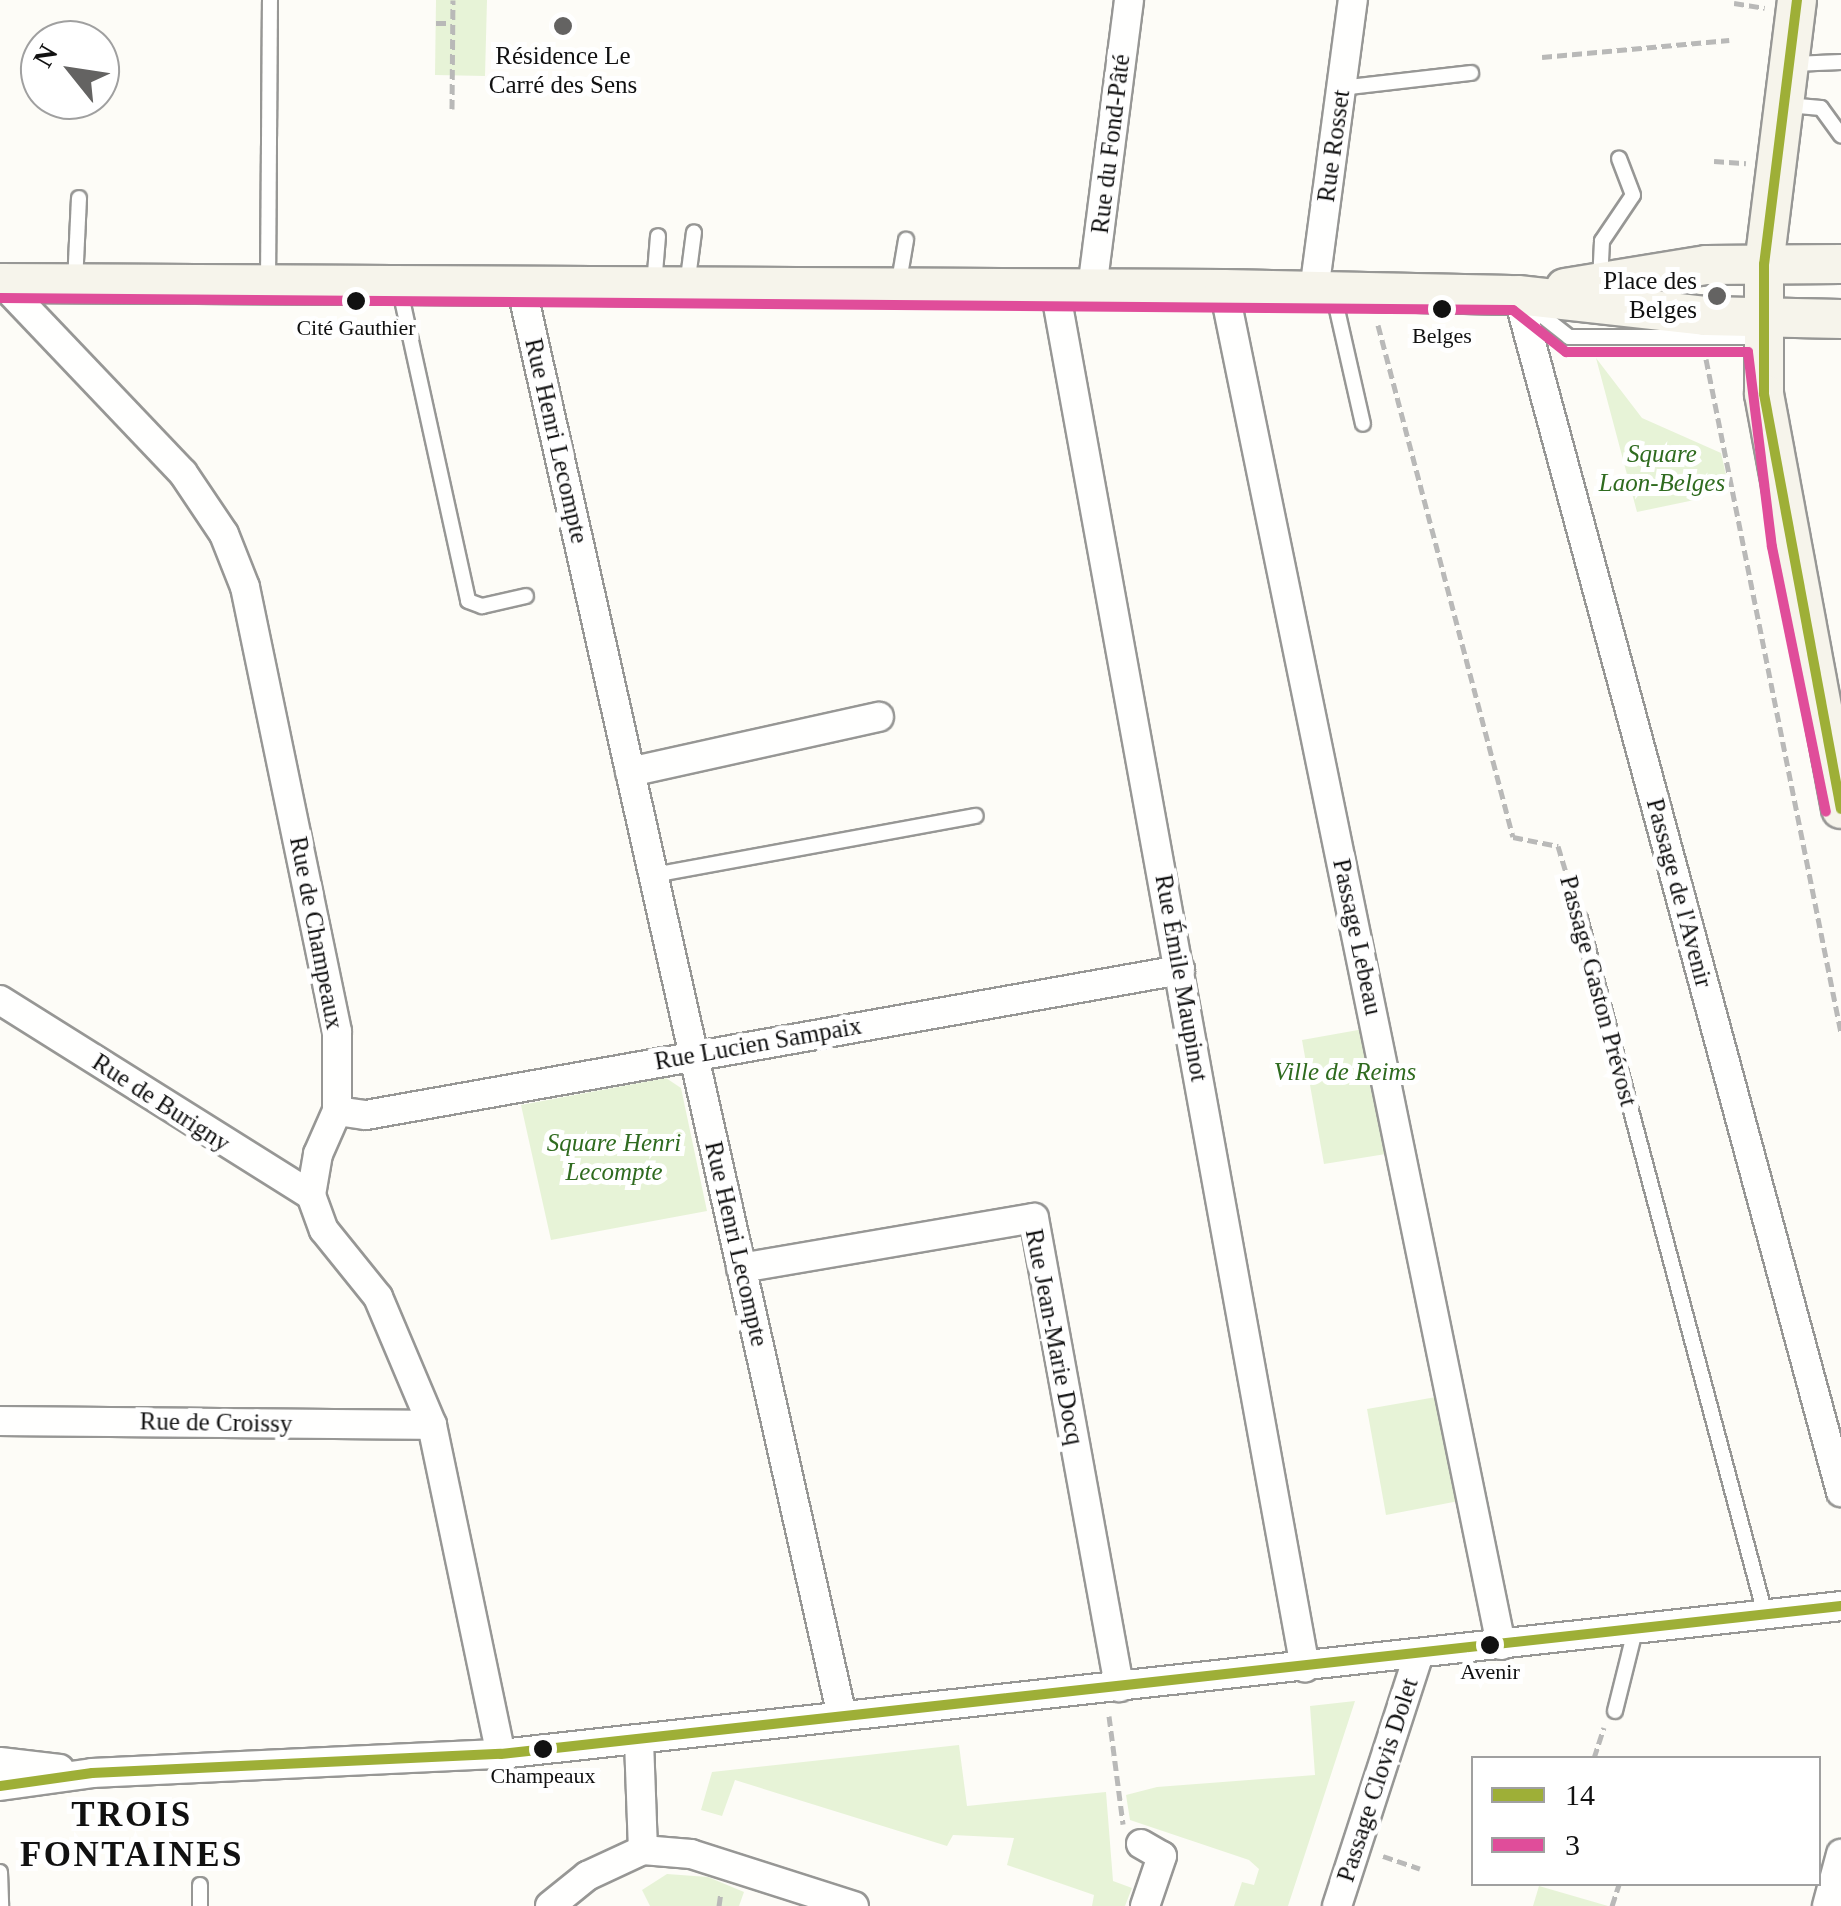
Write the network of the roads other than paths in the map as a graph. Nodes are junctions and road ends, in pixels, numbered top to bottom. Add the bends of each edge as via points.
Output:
1 (270, 0) edge
2 (1130, 0) edge
3 (1354, 0) edge
4 (1797, 0) edge
5 (1841, 62) edge
6 (1788, 64) junction
7 (1471, 73) dead end
8 (1342, 88) junction
9 (1782, 105) junction
10 (1841, 136) edge
11 (1618, 159) dead end
12 (78, 198) dead end
13 (694, 232) dead end
14 (658, 236) dead end
15 (906, 240) dead end
16 (1841, 264) edge
17 (1600, 282) junction
18 (1, 283) edge
19 (75, 284) junction
20 (268, 284) junction
21 (399, 285) junction
22 (521, 286) junction
23 (670, 286) junction
24 (898, 288) junction
25 (1224, 288) junction
26 (1074, 289) junction
27 (1338, 291) junction
28 (1518, 295) junction
29 (1763, 301) junction
30 (1838, 319) edge
31 (1363, 424) dead end
32 (526, 596) dead end
33 (878, 717) dead end
34 (630, 772) junction
35 (1841, 809) edge
36 (976, 816) dead end
37 (653, 875) junction
38 (1580, 919) road end
39 (1180, 970) junction
40 (4, 1007) edge
41 (694, 1054) junction
42 (337, 1111) junction
43 (311, 1195) junction
44 (741, 1268) junction
45 (0, 1420) edge
46 (432, 1425) junction
47 (1841, 1492) edge
48 (1841, 1606) edge
49 (1764, 1610) junction
50 (1637, 1626) junction
51 (1502, 1645) junction
52 (1419, 1654) junction
53 (1305, 1668) junction
54 (1112, 1688) junction
55 (1615, 1711) road end
56 (842, 1716) junction
57 (639, 1740) junction
58 (500, 1754) junction
59 (0, 1762) edge
60 (92, 1774) junction
61 (0, 1786) edge
62 (1141, 1844) road end
63 (643, 1850) junction
64 (1841, 1854) edge
65 (0, 1872) edge
66 (200, 1886) dead end
67 (1, 1906) edge
68 (200, 1906) edge
69 (550, 1906) edge
70 (854, 1906) edge
71 (1146, 1906) edge
72 (1337, 1906) edge
73 (1828, 1906) edge

1 - 20 lane
2 - 26 street, Rue du Fond-Pâté
3 - 8 street, Rue Rosset
4 - 6 main road
5 - 6 lane
6 - 9 main road
7 - 8 lane
8 - 27 street, Rue Rosset
9 - 10 lane via 1821,108
9 - 29 main road
11 - 17 lane via 1633,195 1602,241
12 - 19 lane
13 - 23 lane
14 - 23 lane
15 - 24 lane
16 - 29 main road
17 - 28 main road
17 - 29 main road via 1706,265
18 - 19 main road
18 - 42 street, Rue de Champeaux via 183,473 224,534 245,587 337,1032
19 - 20 main road
20 - 21 main road
21 - 22 main road
21 - 32 lane via 468,601 482,606
22 - 23 main road
22 - 34 street, Rue Henri Lecompte
23 - 24 main road
24 - 26 main road
25 - 26 main road
25 - 27 main road
25 - 51 street, Passage Lebeau
26 - 39 street, Rue Émile Maupinot
27 - 28 main road
27 - 31 lane
28 - 29 main road via 1705,316
28 - 29 lane via 1569,338 1704,337
28 - 47 street, Passage de l'Avenir
29 - 30 main road
29 - 35 main road via 1764,394
33 - 34 street
34 - 37 street, Rue Henri Lecompte
36 - 37 lane
37 - 41 street, Rue Henri Lecompte
38 - 49 lane, Passage Gaston Prévost
39 - 41 street, Rue Lucien Sampaix
39 - 53 street, Rue Émile Maupinot
40 - 43 street, Rue de Burigny
41 - 42 street, Rue Lucien Sampaix via 366,1115
41 - 44 street, Rue Henri Lecompte
42 - 43 street, Rue de Champeaux
43 - 46 street via 324,1230 378,1296
44 - 54 street, Rue Jean-Marie Docq via 1034,1218
44 - 56 street, Rue Henri Lecompte
45 - 46 street, Rue de Croissy
46 - 58 street
48 - 49 street
49 - 50 street
50 - 51 street
50 - 55 lane
51 - 52 street
52 - 53 street
52 - 72 street, Passage Clovis Dolet
53 - 54 street
54 - 56 street
56 - 57 street
57 - 58 street
57 - 63 street
58 - 60 street
59 - 60 street
60 - 61 street
62 - 71 street via 1162,1856
63 - 69 street via 587,1876
63 - 70 street via 690,1854
64 - 73 street
65 - 67 lane
66 - 68 lane

